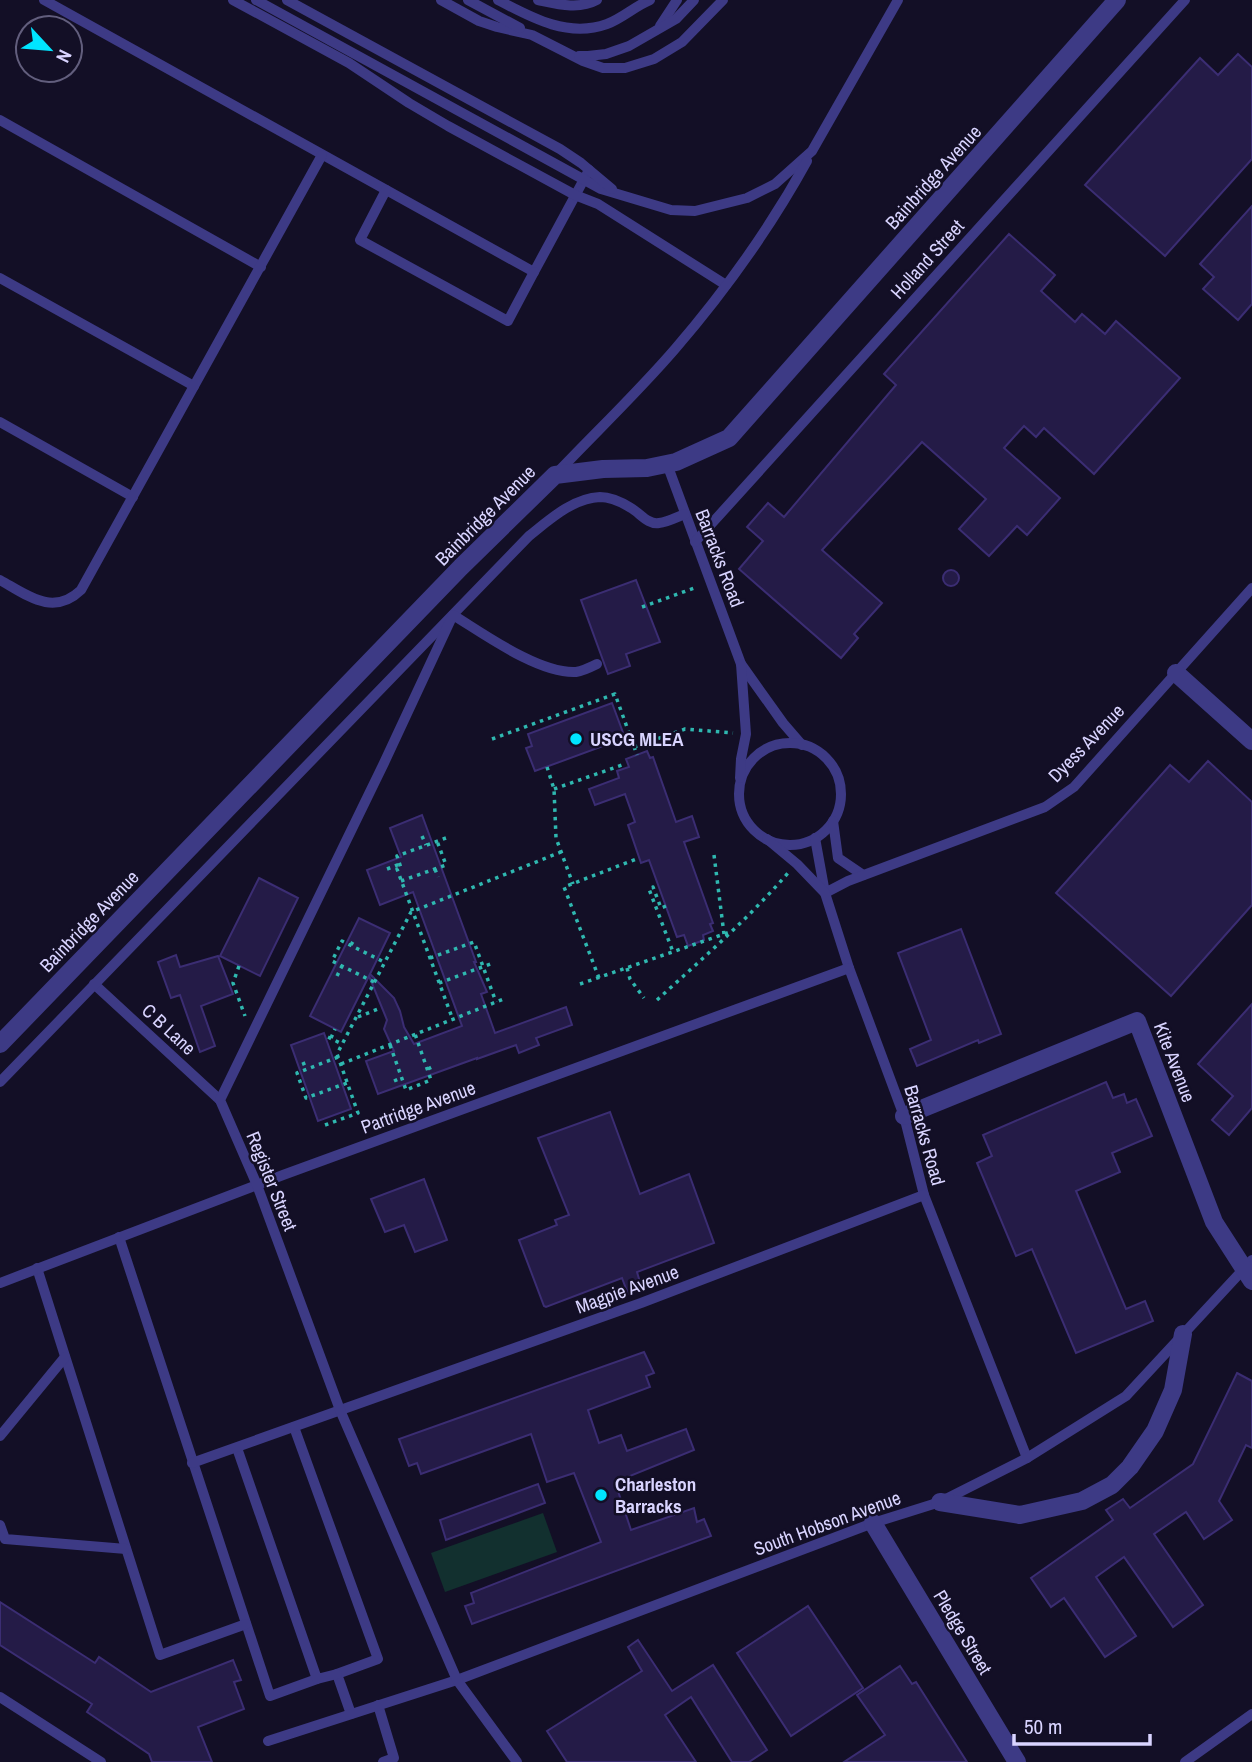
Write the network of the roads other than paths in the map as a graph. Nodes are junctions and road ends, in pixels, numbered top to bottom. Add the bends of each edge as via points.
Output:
1 (44, 0) edge
2 (233, 0) edge
3 (257, 0) edge
4 (287, 0) edge
5 (441, 0) edge
6 (468, 0) edge
7 (498, 0) edge
8 (538, 0) edge
9 (597, 0) edge
10 (650, 0) edge
11 (677, 0) edge
12 (694, 0) edge
13 (723, 0) edge
14 (898, 0) edge
15 (1117, 0) edge
16 (1185, 0) edge
17 (640, 2) edge
18 (660, 27) junction
19 (532, 35) junction
20 (570, 55) junction
21 (0, 120) edge
22 (812, 151) junction
23 (322, 155) junction
24 (587, 175) junction
25 (386, 190) junction
26 (575, 195) junction
27 (261, 267) junction
28 (534, 272) junction
29 (0, 278) edge
30 (726, 285) junction
31 (194, 386) junction
32 (0, 422) edge
33 (667, 464) junction
34 (555, 475) junction
35 (133, 497) junction
36 (685, 514) junction
37 (695, 542) junction
38 (0, 580) edge
39 (1252, 588) edge
40 (453, 615) junction
41 (597, 664) dead end
42 (741, 664) junction
43 (1176, 673) junction
44 (1252, 741) edge
45 (802, 745) junction
46 (740, 788) junction
47 (833, 821) junction
48 (815, 838) junction
49 (767, 839) junction
50 (863, 875) junction
51 (825, 893) junction
52 (849, 968) junction
53 (94, 984) junction
54 (0, 1044) edge
55 (0, 1082) edge
56 (220, 1100) junction
57 (904, 1116) junction
58 (257, 1185) junction
59 (924, 1195) junction
60 (119, 1237) junction
61 (37, 1268) junction
62 (1249, 1270) edge
63 (0, 1283) edge
64 (1183, 1334) junction
65 (65, 1357) junction
66 (340, 1410) junction
67 (294, 1427) junction
68 (0, 1436) edge
69 (237, 1448) junction
70 (1027, 1458) junction
71 (192, 1463) junction
72 (940, 1502) junction
73 (873, 1523) junction
74 (0, 1525) edge
75 (126, 1549) junction
76 (246, 1624) junction
77 (337, 1674) junction
78 (317, 1679) junction
79 (457, 1680) junction
80 (0, 1697) edge
81 (378, 1705) junction
82 (351, 1714) junction
83 (1252, 1714) edge
84 (268, 1741) dead end
85 (397, 1760) edge
86 (101, 1762) edge
87 (383, 1762) edge
88 (517, 1762) edge
89 (1017, 1762) edge
90 (1185, 1762) edge

1 - 23 lane
2 - 26 lane
3 - 24 lane
4 - 24 lane via 560,149
5 - 19 lane via 480,21
6 - 19 lane
7 - 17 lane via 547,24 589,29 623,16
8 - 9 lane via 571,6
10 - 17 lane
11 - 18 lane
12 - 18 lane via 676,19
13 - 20 lane via 682,42 654,59 625,68 603,68
14 - 22 lane
15 - 33 street, Bainbridge Avenue via 729,438
16 - 37 lane, Holland Street
18 - 20 lane via 606,54
19 - 20 lane
21 - 27 lane
22 - 24 lane via 775,184 747,198 695,211 671,210 618,193
22 - 30 lane via 783,204
23 - 25 lane
23 - 27 lane
24 - 26 lane
25 - 28 lane
25 - 28 lane via 360,240 383,253 508,321
26 - 28 lane
26 - 30 lane via 598,204
27 - 31 lane
29 - 31 lane
30 - 34 lane via 675,349
31 - 35 lane
32 - 35 lane
33 - 34 street, Bainbridge Avenue
33 - 36 lane, Barracks Road
34 - 54 street, Bainbridge Avenue
35 - 38 lane via 72,599 46,603
36 - 37 lane, Barracks Road
36 - 40 lane via 653,523 633,508 601,497 569,506 529,536
37 - 42 lane, Barracks Road
39 - 43 lane, Dyess Avenue
40 - 41 lane via 555,670 578,672
40 - 53 lane
40 - 56 lane
42 - 45 lane
42 - 46 lane via 746,734
43 - 44 street
43 - 50 lane, Dyess Avenue via 1074,787 1045,807
45 - 46 lane via 770,747 755,757
45 - 47 lane via 829,761 837,775 840,807
46 - 49 lane via 747,822
47 - 48 lane
47 - 50 lane via 838,858
48 - 49 lane via 792,845
48 - 51 lane
49 - 51 lane, Barracks Road
50 - 51 lane, Dyess Avenue
51 - 52 lane, Barracks Road
52 - 57 lane, Barracks Road
52 - 58 lane, Partridge Avenue
53 - 55 lane
53 - 56 lane, C B Lane
56 - 58 lane, Register Street
57 - 59 lane, Barracks Road
57 - 62 street, Kite Avenue via 1137,1021 1214,1222
58 - 60 lane, Partridge Avenue
58 - 66 lane, Register Street
59 - 66 lane, Magpie Avenue via 641,1303
59 - 70 lane, Barracks Road
60 - 61 lane, Partridge Avenue
60 - 71 lane
61 - 63 lane, Partridge Avenue
61 - 65 lane
62 - 64 lane, South Hobson Avenue
64 - 70 lane, South Hobson Avenue via 1126,1396
64 - 72 street via 1173,1390 1155,1431 1112,1485 1082,1501 1020,1516
65 - 68 lane
65 - 75 lane
66 - 67 lane, Magpie Avenue
66 - 79 lane, Register Street
67 - 69 lane, Magpie Avenue
67 - 77 lane via 378,1659
69 - 71 lane, Magpie Avenue
69 - 78 lane
70 - 72 lane, South Hobson Avenue
71 - 76 lane
72 - 73 lane, South Hobson Avenue
73 - 79 lane, South Hobson Avenue
73 - 89 street, Pledge Street
74 - 75 lane via 5,1539
75 - 76 lane via 160,1655
76 - 78 lane via 270,1696
77 - 78 lane
77 - 82 lane
79 - 81 lane, South Hobson Avenue
79 - 88 lane, Register Street
80 - 86 lane
81 - 82 lane, South Hobson Avenue
81 - 85 lane
82 - 84 lane, South Hobson Avenue
83 - 90 lane
85 - 87 lane

